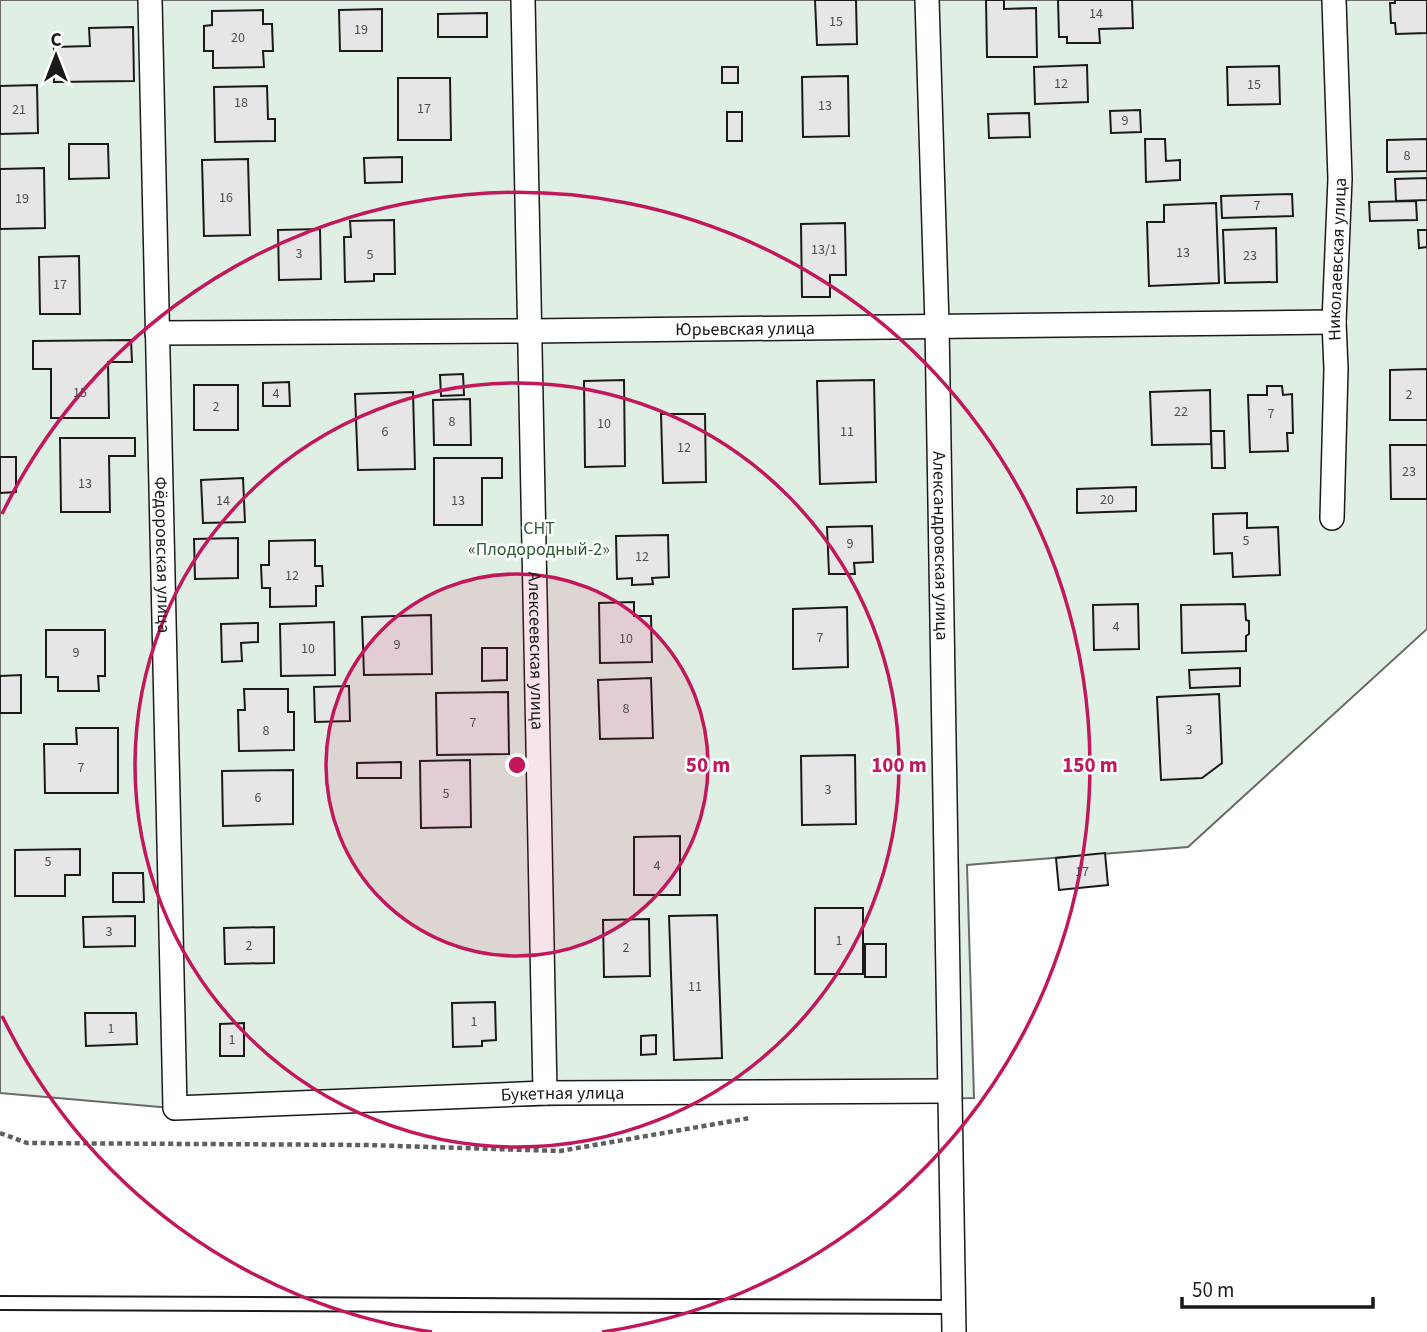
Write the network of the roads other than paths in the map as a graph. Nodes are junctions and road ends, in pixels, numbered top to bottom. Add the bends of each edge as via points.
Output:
1 (150, 0) edge
2 (523, 0) edge
3 (927, 0) edge
4 (1334, 0) edge
5 (1334, 322) junction
6 (937, 325) junction
7 (530, 331) junction
8 (157, 333) junction
9 (1332, 518) dead end
10 (949, 1091) junction
11 (545, 1093) junction
12 (175, 1108) joint
13 (0, 1303) edge
14 (953, 1307) junction
15 (954, 1332) edge

1 - 8 street, Фёдоровская улица
2 - 7 street, Алексеевская улица
3 - 6 street, Александровская улица
4 - 5 street, Николаевская улица via 1340,179
5 - 6 street, Юрьевская улица
5 - 9 street, Николаевская улица
6 - 7 street, Юрьевская улица
6 - 10 street, Александровская улица
7 - 8 street, Юрьевская улица
7 - 11 street, Алексеевская улица
8 - 12 street, Фёдоровская улица
10 - 11 street, Букетная улица
10 - 14 street, Александровская улица
11 - 12 street, Букетная улица
13 - 14 lane
14 - 15 street, Александровская улица

